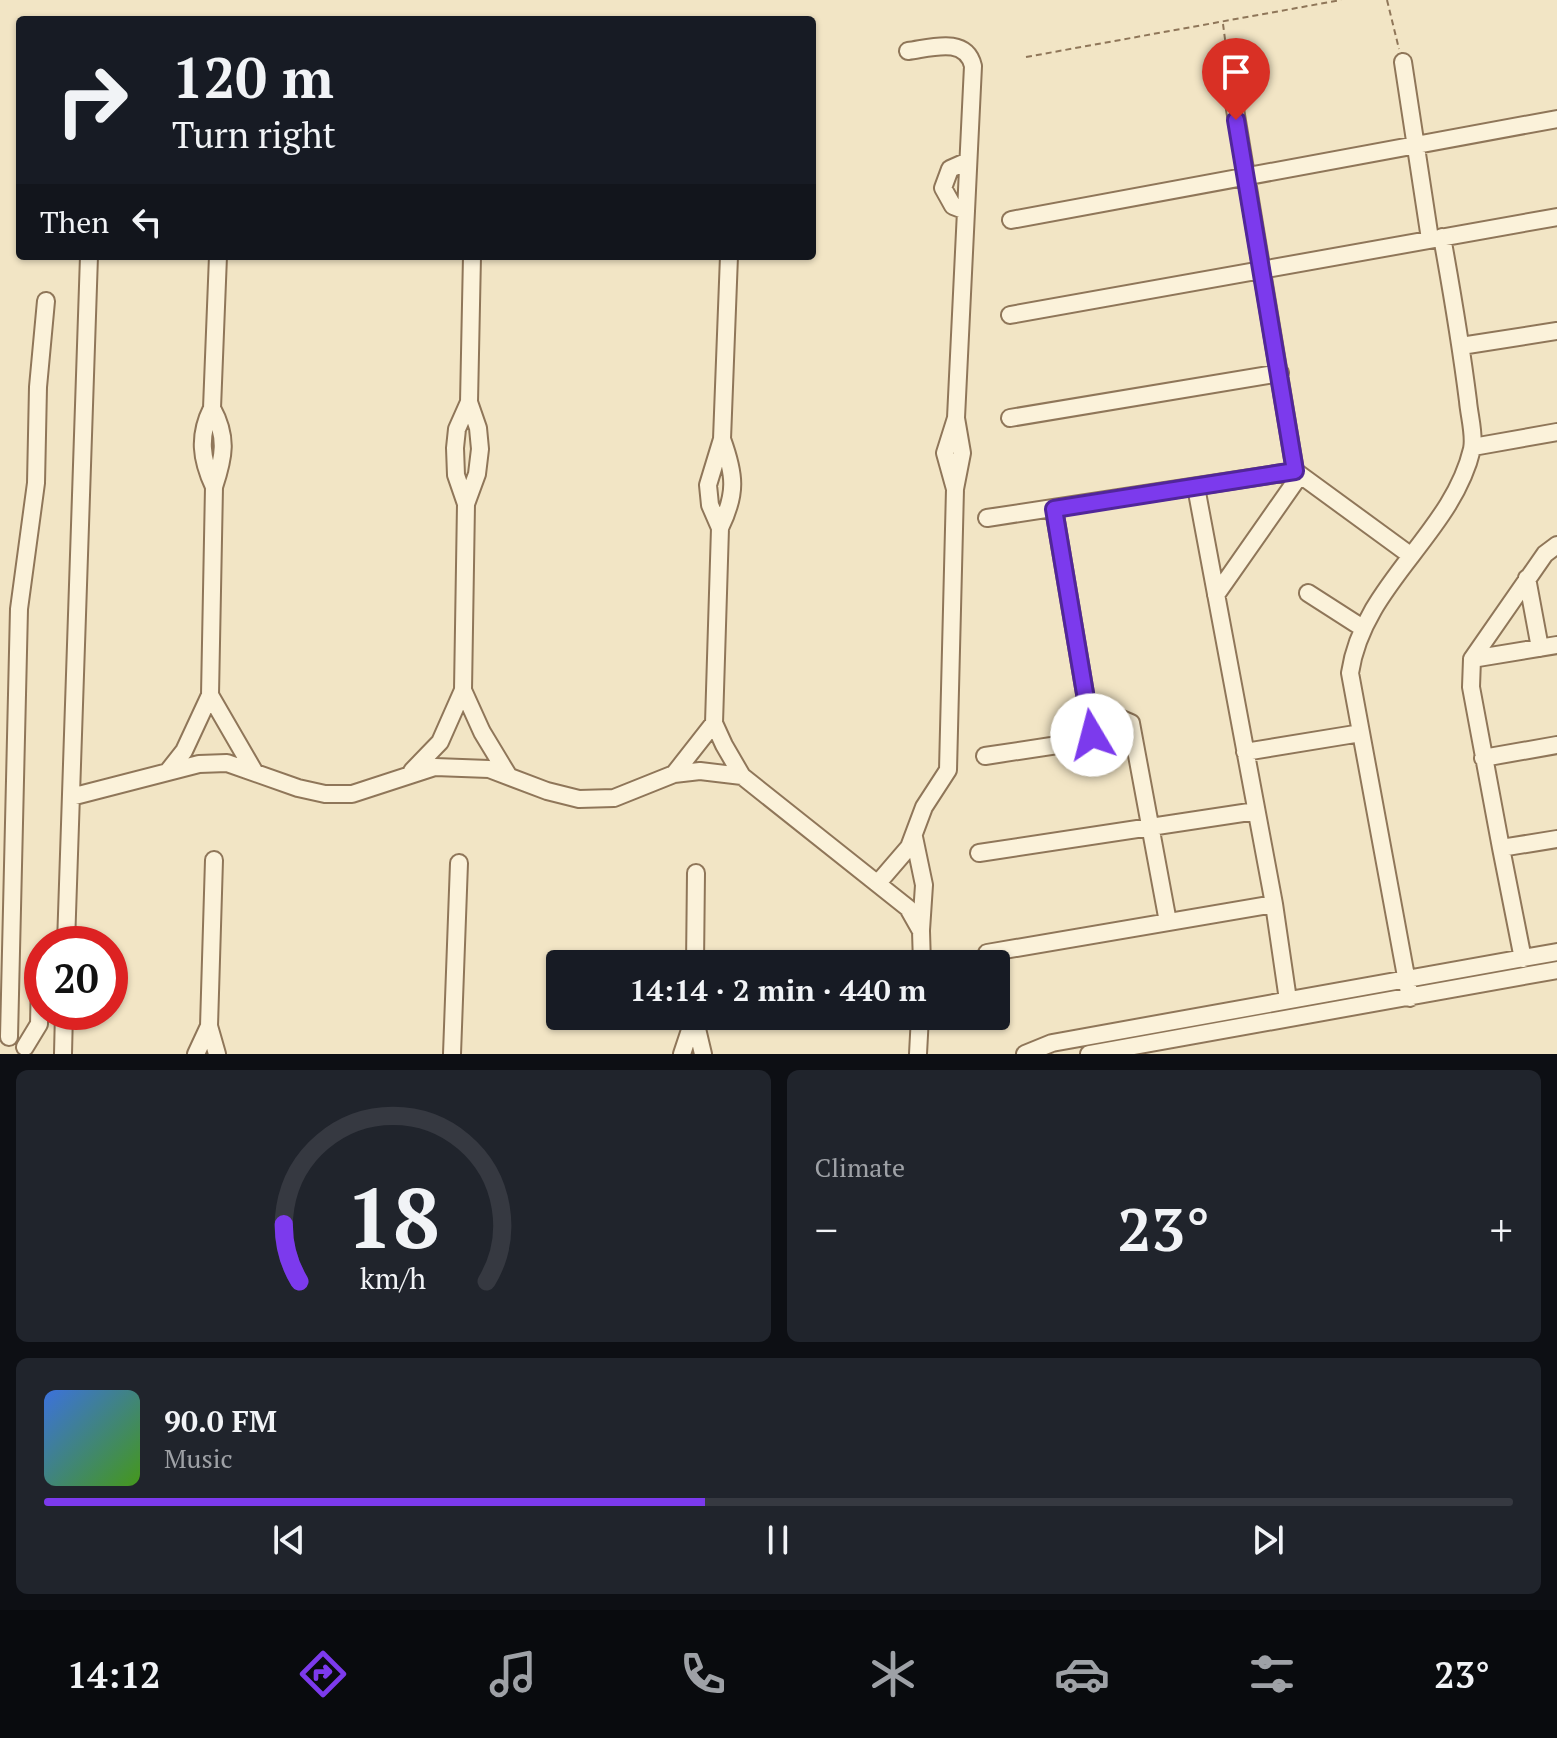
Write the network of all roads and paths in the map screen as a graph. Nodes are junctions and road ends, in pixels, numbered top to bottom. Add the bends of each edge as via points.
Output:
1 (1341, 0) edge
2 (1387, 0) edge
3 (1223, 23) junction
4 (908, 51) dead end
5 (1026, 57) dead end
6 (1403, 62) joint
7 (1232, 91) joint
8 (1557, 119) edge
9 (1416, 142) junction
10 (968, 161) junction
11 (1245, 178) junction
12 (966, 211) junction
13 (1557, 217) edge
14 (1011, 220) dead end
15 (1436, 238) junction
16 (89, 260) edge
17 (218, 260) edge
18 (472, 260) edge
19 (729, 260) edge
20 (1261, 269) junction
21 (46, 301) dead end
22 (1010, 315) dead end
23 (1557, 331) edge
24 (1461, 346) junction
25 (1280, 373) junction
26 (469, 402) junction
27 (1010, 418) dead end
28 (1557, 432) edge
29 (722, 439) junction
30 (1473, 447) junction
31 (1298, 473) junction
32 (1196, 487) junction
33 (466, 504) junction
34 (1054, 509) junction
35 (987, 518) dead end
36 (720, 528) junction
37 (1557, 545) edge
38 (1410, 555) junction
39 (1527, 578) junction
40 (1308, 593) dead end
41 (1216, 595) junction
42 (1361, 627) junction
43 (1549, 646) edge
44 (1472, 659) junction
45 (463, 690) junction
46 (210, 695) junction
47 (1091, 722) junction
48 (714, 723) junction
49 (1361, 733) junction
50 (1557, 745) edge
51 (1245, 752) junction
52 (985, 756) dead end
53 (1483, 758) junction
54 (169, 770) junction
55 (254, 771) junction
56 (409, 774) junction
57 (674, 774) junction
58 (508, 775) junction
59 (742, 776) junction
60 (71, 797) junction
61 (1256, 811) junction
62 (1150, 828) junction
63 (914, 837) junction
64 (1557, 839) edge
65 (1501, 848) junction
66 (979, 853) dead end
67 (214, 860) dead end
68 (459, 863) dead end
69 (696, 873) dead end
70 (878, 883) junction
71 (1274, 904) junction
72 (1168, 922) junction
73 (67, 926) edge
74 (921, 931) junction
75 (695, 950) edge
76 (922, 950) edge
77 (1005, 950) edge
78 (1557, 952) edge
79 (6, 959) edge
80 (1523, 959) junction
81 (1557, 970) edge
82 (1407, 980) junction
83 (1410, 998) junction
84 (1288, 1000) junction
85 (209, 1026) junction
86 (36, 1030) edge
87 (64, 1030) edge
88 (690, 1030) edge
89 (697, 1030) edge
90 (919, 1030) edge
91 (4, 1036) edge
92 (26, 1051) edge
93 (63, 1054) edge
94 (196, 1054) edge
95 (217, 1054) edge
96 (452, 1054) edge
97 (682, 1054) edge
98 (703, 1054) edge
99 (918, 1054) edge
100 (1025, 1054) edge
101 (1089, 1054) edge

1 - 3 path
2 - 6 path
3 - 5 path
3 - 7 path
4 - 10 street via 957,46 970,56
6 - 9 street
7 - 11 street
8 - 9 street
9 - 11 street
9 - 15 street
10 - 12 street
10 - 12 street via 950,169 943,188 948,201
11 - 14 street
11 - 20 street
12 - 63 street via 949,764
13 - 15 street
15 - 20 street
15 - 24 street
16 - 60 street
17 - 46 street via 212,408 222,426 223,445 214,487
18 - 26 street
19 - 29 street
20 - 22 street
20 - 25 street
21 - 79 street via 36,483 19,609
23 - 24 street
24 - 30 street
25 - 27 street
25 - 31 street
26 - 33 street via 480,449
26 - 33 street via 455,448 456,475
28 - 30 street
29 - 36 street via 733,483 731,505
29 - 36 street via 708,485
30 - 38 street via 1433,528
31 - 32 street
31 - 38 street
31 - 41 street
32 - 34 street
32 - 41 street
33 - 45 street
34 - 35 street
34 - 47 street
36 - 48 street
37 - 39 street
38 - 42 street
39 - 43 street
39 - 44 street
40 - 42 street
41 - 51 street
42 - 49 street via 1350,673
43 - 44 street
44 - 53 street via 1471,687
45 - 56 street via 440,742
45 - 58 street
46 - 54 street via 184,751
46 - 55 street
47 - 52 street via 1092,735 1084,741
47 - 62 street via 1124,717 1131,723
48 - 57 street
48 - 59 street
49 - 51 street
49 - 82 street
50 - 53 street
51 - 61 street
53 - 65 street
54 - 55 street via 227,763
54 - 60 street
55 - 56 street via 298,788 338,794 382,786
56 - 58 street via 463,766
57 - 58 street via 614,798 579,799
57 - 59 street
59 - 70 street
60 - 73 street
61 - 62 street
61 - 71 street
62 - 66 street
62 - 72 street
63 - 70 street
63 - 74 street via 924,885
64 - 65 street
65 - 80 street
67 - 85 street
68 - 96 street
69 - 75 street
70 - 74 street via 908,908
71 - 72 street
71 - 84 street
72 - 77 street
74 - 76 street
78 - 80 street
79 - 91 street
80 - 82 street
81 - 83 street
82 - 83 street
82 - 84 street
83 - 101 street
84 - 100 street via 1052,1043
85 - 94 street
85 - 95 street
86 - 92 street
87 - 93 street
88 - 97 street
89 - 98 street
90 - 99 street
91 - 92 street

